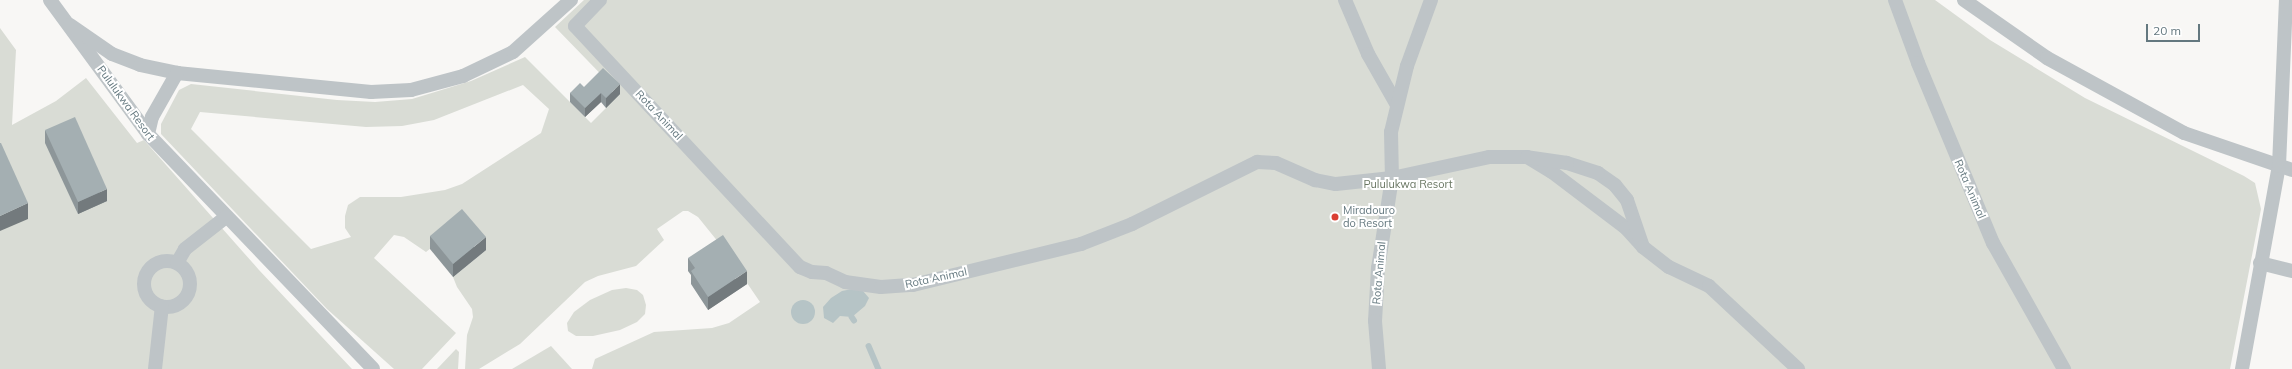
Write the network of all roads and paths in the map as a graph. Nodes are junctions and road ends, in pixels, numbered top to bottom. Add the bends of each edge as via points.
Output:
1 (50, 0) edge
2 (571, 0) edge
3 (600, 0) edge
4 (1345, 0) edge
5 (1431, 0) edge
6 (1895, 0) edge
7 (1964, 0) edge
8 (2286, 0) edge
9 (70, 25) junction
10 (177, 73) junction
11 (1397, 105) junction
12 (148, 134) junction
13 (1527, 157) junction
14 (2285, 168) edge
15 (1392, 178) junction
16 (226, 217) junction
17 (1643, 247) junction
18 (177, 263) junction
19 (2260, 263) junction
20 (2292, 271) edge
21 (162, 306) junction
22 (155, 369) edge
23 (373, 369) edge
24 (1379, 369) edge
25 (1798, 369) edge
26 (2064, 369) edge
27 (2242, 369) edge

1 - 9 street, Pululukwa Resort
2 - 10 street via 513,52 463,76 411,90 371,92
3 - 15 street, Rota Animal via 575,26 800,267 812,272 826,273 845,282 881,287 913,285 1080,244 1132,224 1256,162 1276,163 1315,180 1336,184
4 - 11 street via 1368,54
5 - 11 street, Rota Animal
6 - 26 street, Rota Animal via 1918,63 1993,243
7 - 14 street via 2047,58 2184,133
8 - 14 street
9 - 10 street via 112,54 140,66
9 - 12 street, Pululukwa Resort
10 - 12 street via 152,116
11 - 15 street, Rota Animal via 1391,132
12 - 16 street, Pululukwa Resort
13 - 15 street, Rota Animal via 1488,157
13 - 17 street via 1552,172 1626,228
13 - 17 street, Rota Animal via 1567,163 1598,173 1615,185 1627,200
14 - 19 street
15 - 24 street, Rota Animal via 1378,268 1375,321
16 - 18 street via 185,249
16 - 23 street, Pululukwa Resort
17 - 25 street via 1669,267 1709,286
18 - 21 street via 188,273 188,294 177,305
18 - 21 street via 162,262 149,270 146,277 144,284 150,298
19 - 20 street
19 - 27 street
21 - 22 street

